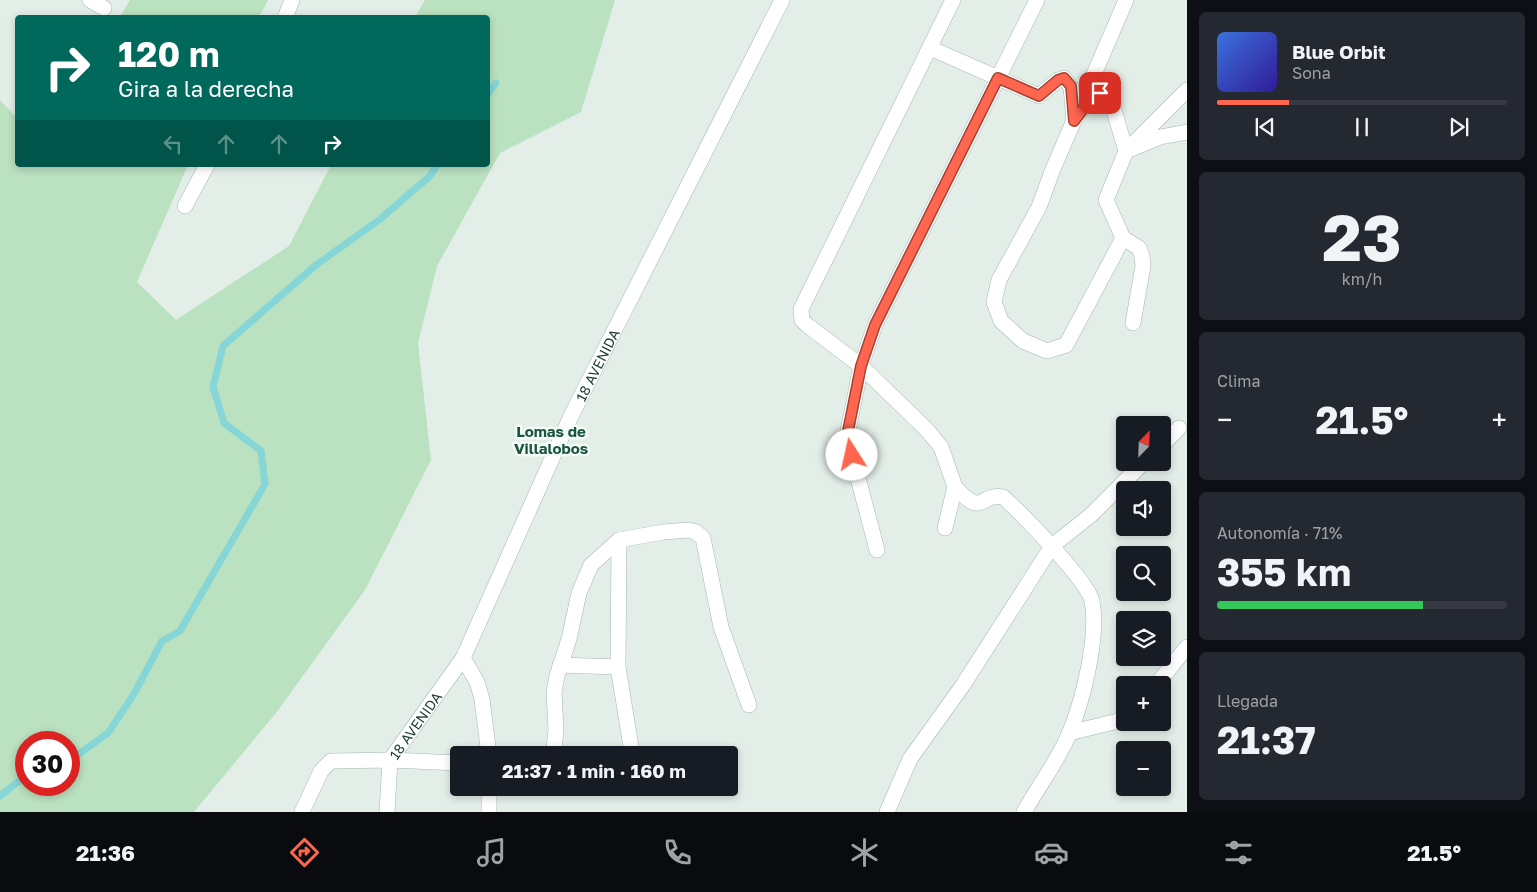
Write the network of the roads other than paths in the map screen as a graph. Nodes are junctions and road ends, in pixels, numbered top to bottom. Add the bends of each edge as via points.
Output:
1 (90, 0) edge
2 (292, 0) edge
3 (782, 0) edge
4 (953, 0) edge
5 (1037, 0) edge
6 (1126, 0) edge
7 (104, 8) dead end
8 (286, 15) edge
9 (930, 48) junction
10 (998, 78) junction
11 (1187, 90) edge
12 (1074, 121) junction
13 (1187, 132) edge
14 (1126, 151) junction
15 (206, 167) edge
16 (185, 206) dead end
17 (1123, 238) junction
18 (1133, 323) dead end
19 (861, 366) junction
20 (1180, 428) dead end
21 (1171, 436) edge
22 (1135, 471) edge
23 (955, 487) junction
24 (946, 528) dead end
25 (618, 540) junction
26 (1052, 546) junction
27 (877, 550) dead end
28 (1187, 648) edge
29 (463, 658) junction
30 (560, 665) junction
31 (618, 666) junction
32 (1164, 676) edge
33 (749, 706) dead end
34 (1116, 721) edge
35 (1069, 733) junction
36 (488, 746) edge
37 (554, 746) edge
38 (631, 746) edge
39 (390, 760) junction
40 (450, 763) edge
41 (489, 796) edge
42 (302, 812) edge
43 (387, 812) edge
44 (488, 812) edge
45 (887, 812) edge
46 (1024, 812) edge

1 - 7 street
2 - 8 street
3 - 29 street, 18 AVENIDA via 571,416
4 - 9 street
5 - 10 street
6 - 12 street
9 - 10 street
9 - 19 street via 801,309 802,320 807,325
10 - 12 street via 1039,96 1064,78 1071,86
10 - 19 street via 875,325
11 - 14 street
12 - 14 street via 1093,96 1106,93
12 - 17 street via 1039,207 999,280 994,302 1001,321 1023,340 1047,351 1066,345
13 - 14 street via 1160,136
14 - 17 street via 1106,200
15 - 16 street
17 - 18 street via 1139,248 1142,256
19 - 23 street via 941,447
19 - 27 street via 847,436
20 - 21 street
22 - 26 street via 1091,515
23 - 24 street
23 - 26 street via 974,504 1003,497
25 - 30 street via 591,565 579,593
25 - 31 street
25 - 33 street via 689,530 703,538 721,627
26 - 35 street via 1092,600 1093,639
26 - 45 street via 963,685 910,759
28 - 32 street
29 - 36 street via 478,682
29 - 39 street, 18 AVENIDA
30 - 31 street
30 - 37 street via 554,692
31 - 38 street
34 - 35 street
35 - 46 street
39 - 40 street
39 - 42 street via 331,761 321,771
39 - 43 street, 18 AVENIDA
41 - 44 street

